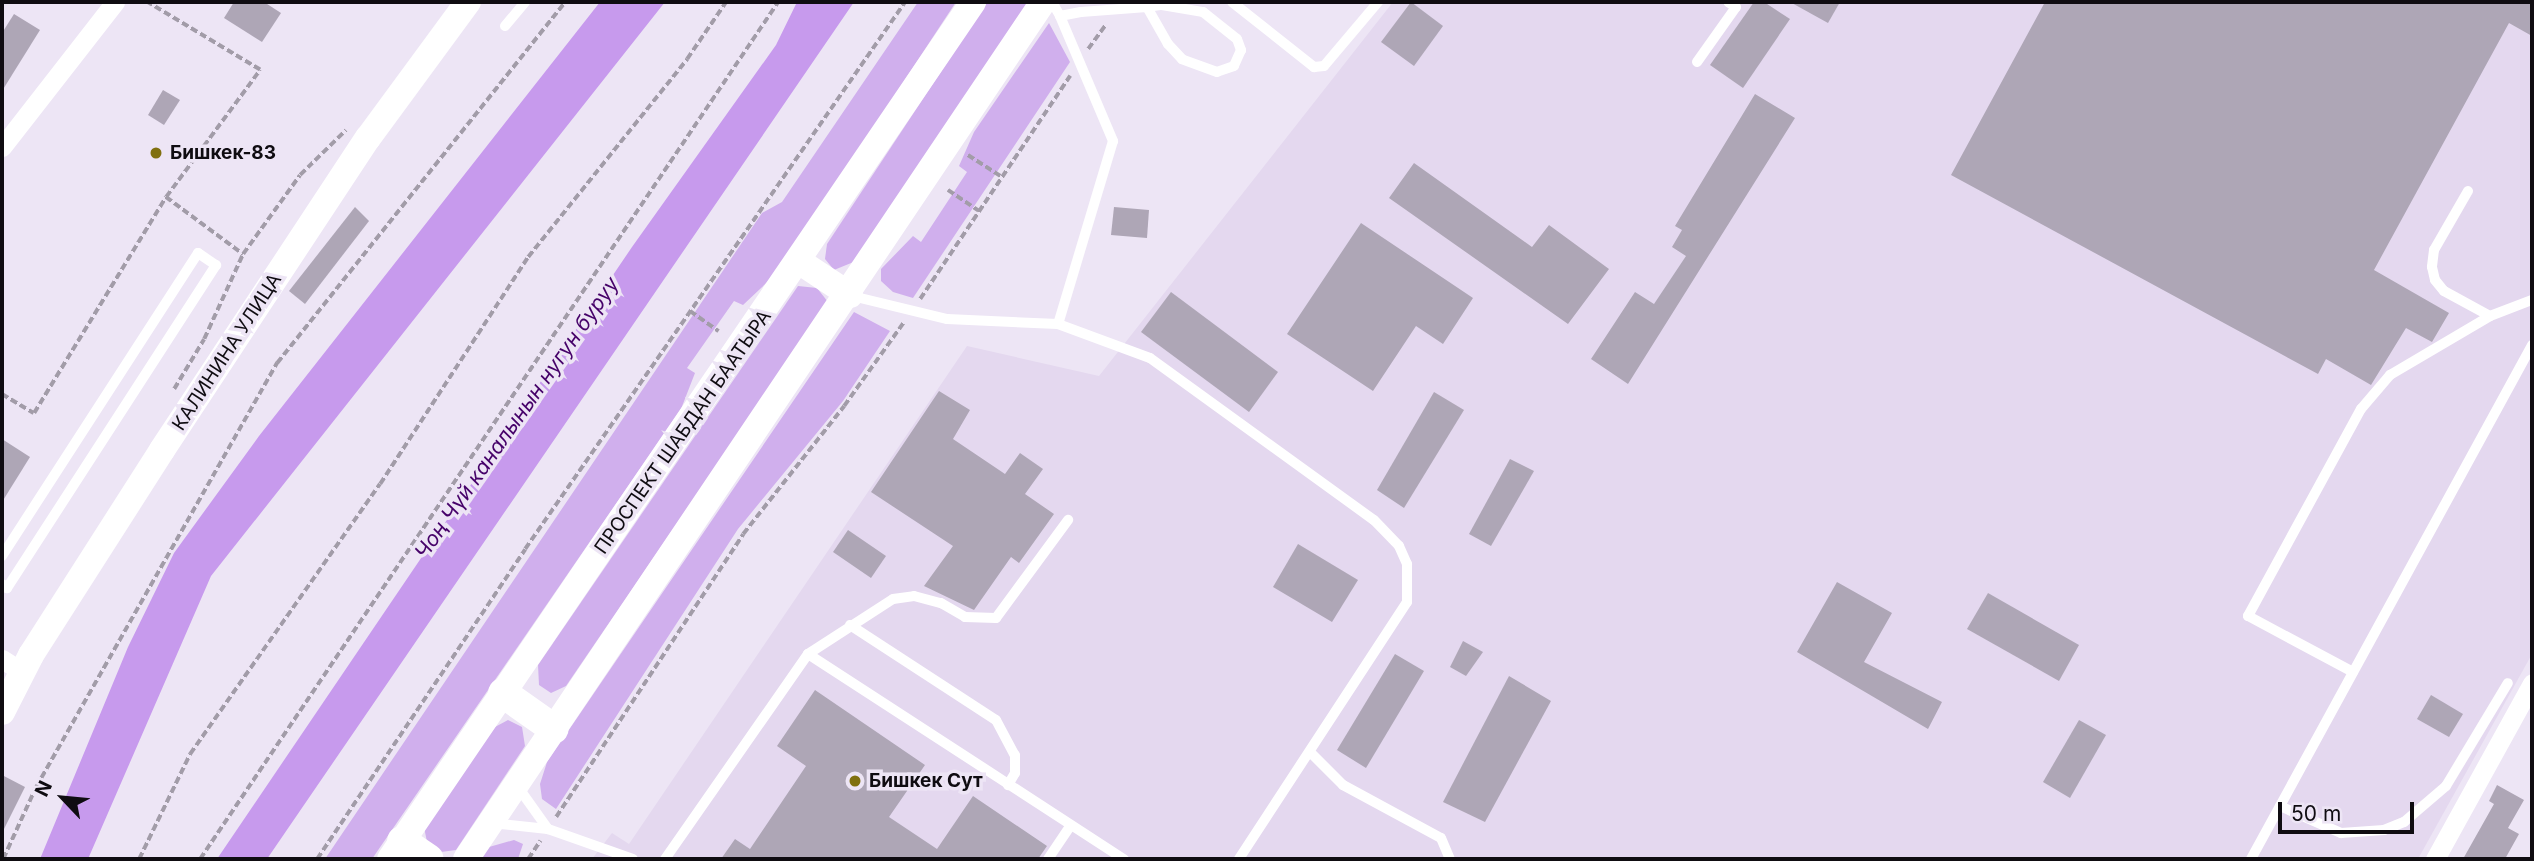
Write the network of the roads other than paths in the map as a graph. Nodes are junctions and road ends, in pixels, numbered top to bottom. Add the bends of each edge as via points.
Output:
1 (115, 2) edge
2 (468, 2) edge
3 (525, 2) edge
4 (973, 2) edge
5 (1052, 2) edge
6 (1232, 2) edge
7 (1378, 2) edge
8 (1728, 2) edge
9 (1146, 4) edge
10 (1052, 9) edge
11 (505, 26) dead end
12 (1697, 62) dead end
13 (2, 147) edge
14 (2468, 191) dead end
15 (800, 262) junction
16 (850, 295) junction
17 (2532, 300) edge
18 (2490, 316) junction
19 (1058, 324) junction
20 (2532, 345) edge
21 (1068, 520) dead end
22 (2, 556) edge
23 (2, 584) edge
24 (850, 625) junction
25 (808, 654) junction
26 (12, 666) edge
27 (2353, 672) junction
28 (2532, 682) edge
29 (2508, 683) dead end
30 (503, 694) junction
31 (2, 712) edge
32 (554, 729) junction
33 (1310, 752) junction
34 (517, 785) junction
35 (1008, 785) junction
36 (2280, 806) junction
37 (491, 823) junction
38 (1070, 826) junction
39 (548, 829) junction
40 (396, 850) edge
41 (429, 859) edge
42 (466, 859) edge
43 (633, 859) edge
44 (665, 859) edge
45 (1048, 859) edge
46 (1124, 859) edge
47 (1238, 859) edge
48 (1450, 859) edge
49 (2250, 859) edge
50 (2435, 859) edge

1 - 13 street
2 - 26 main road, КАЛИНИНА УЛИЦА via 368,138
3 - 11 lane
4 - 15 main road, ПРОСПЕКТ ШАБДАН БААТЫРА
5 - 10 lane
6 - 7 lane via 1314,66 1324,66
8 - 12 lane via 1736,7
9 - 9 lane via 1182,60 1217,72 1234,66 1241,50 1228,28 1203,12
9 - 10 lane
10 - 16 main road
10 - 19 lane via 1111,128 1112,154
14 - 18 lane via 2434,250 2432,267 2444,291
15 - 16 main road
15 - 30 main road, ПРОСПЕКТ ШАБДАН БААТЫРА
16 - 19 lane via 911,313
16 - 32 main road
17 - 18 lane
18 - 27 lane via 2390,375 2361,409 2248,616
19 - 33 lane via 1150,358 1374,520 1399,547 1407,564 1407,602
20 - 27 lane
21 - 24 lane via 996,618 965,617 941,603 914,596 893,599
22 - 23 lane via 198,253 216,265 7,588
24 - 25 lane
24 - 35 lane via 996,720 1015,755 1015,773
25 - 35 lane
25 - 44 lane
26 - 31 main road, КАЛИНИНА УЛИЦА
27 - 36 lane
28 - 50 street
29 - 36 lane via 2446,786 2404,822 2384,830 2341,833
30 - 32 main road
30 - 40 main road, ПРОСПЕКТ ШАБДАН БААТЫРА
32 - 34 main road
33 - 47 lane
33 - 48 lane via 1343,785 1441,838
34 - 37 main road
34 - 39 lane
35 - 38 lane
36 - 49 lane
37 - 39 lane
37 - 42 main road
38 - 45 lane
38 - 46 lane
39 - 43 lane
40 - 41 main road

